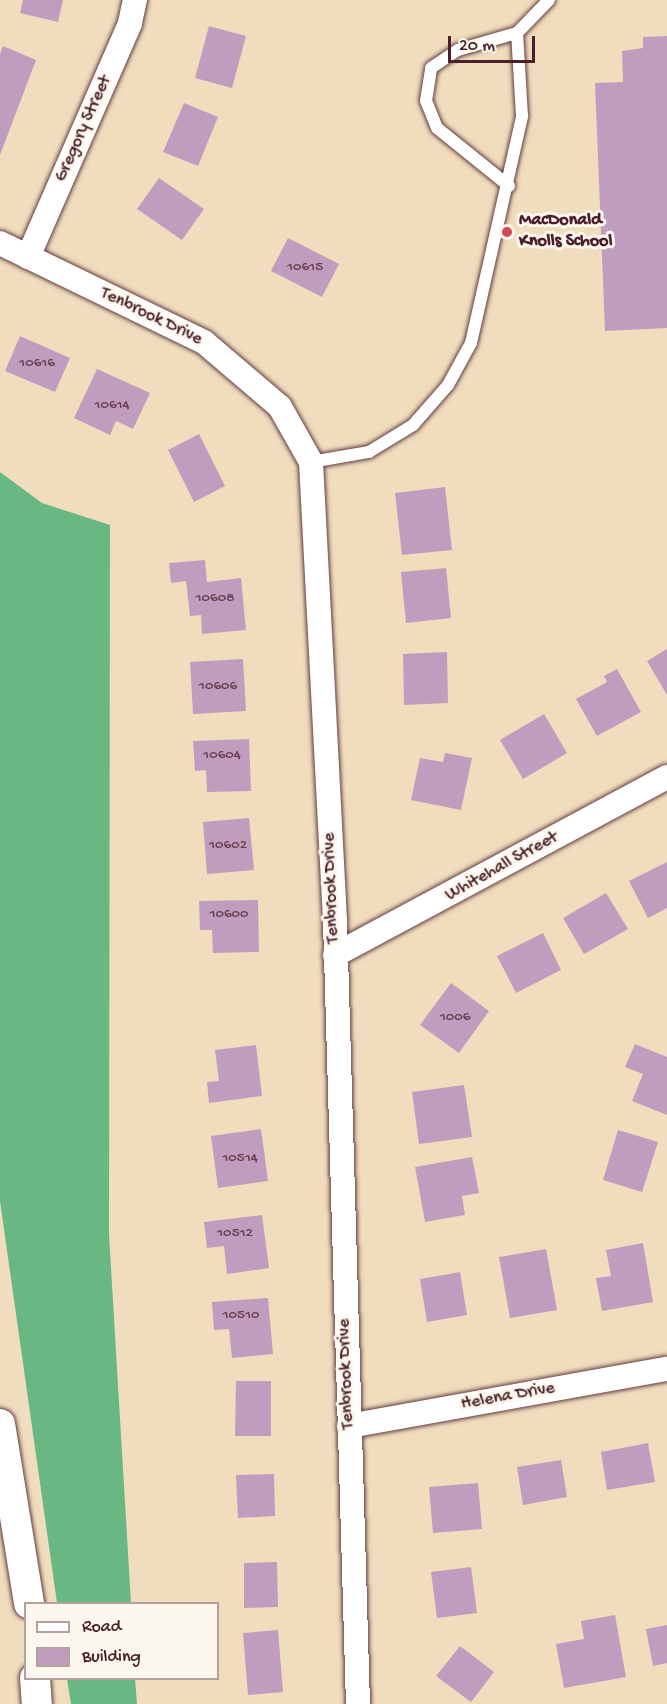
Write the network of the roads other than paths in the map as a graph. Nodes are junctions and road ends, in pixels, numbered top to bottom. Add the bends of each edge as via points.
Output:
1 (135, 0) edge
2 (549, 0) edge
3 (517, 33) junction
4 (509, 186) junction
5 (0, 243) edge
6 (28, 257) junction
7 (311, 462) junction
8 (667, 777) edge
9 (335, 955) junction
10 (667, 1369) edge
11 (0, 1424) edge
12 (349, 1426) junction
13 (29, 1602) edge
14 (35, 1680) edge
15 (37, 1704) edge
16 (358, 1704) edge

1 - 6 street, Gregory Street via 130,23
2 - 3 lane
3 - 4 lane via 522,116
3 - 4 lane via 458,50 431,68 426,101 437,128
4 - 7 lane via 471,344 448,386 413,424 369,452
5 - 6 street, Tenbrook Drive
6 - 7 street, Tenbrook Drive via 204,342 280,407
7 - 9 street, Tenbrook Drive
8 - 9 street, Whitehall Street
9 - 12 street, Tenbrook Drive
10 - 12 street, Helena Drive
11 - 13 street
12 - 16 street, Tenbrook Drive
14 - 15 street

